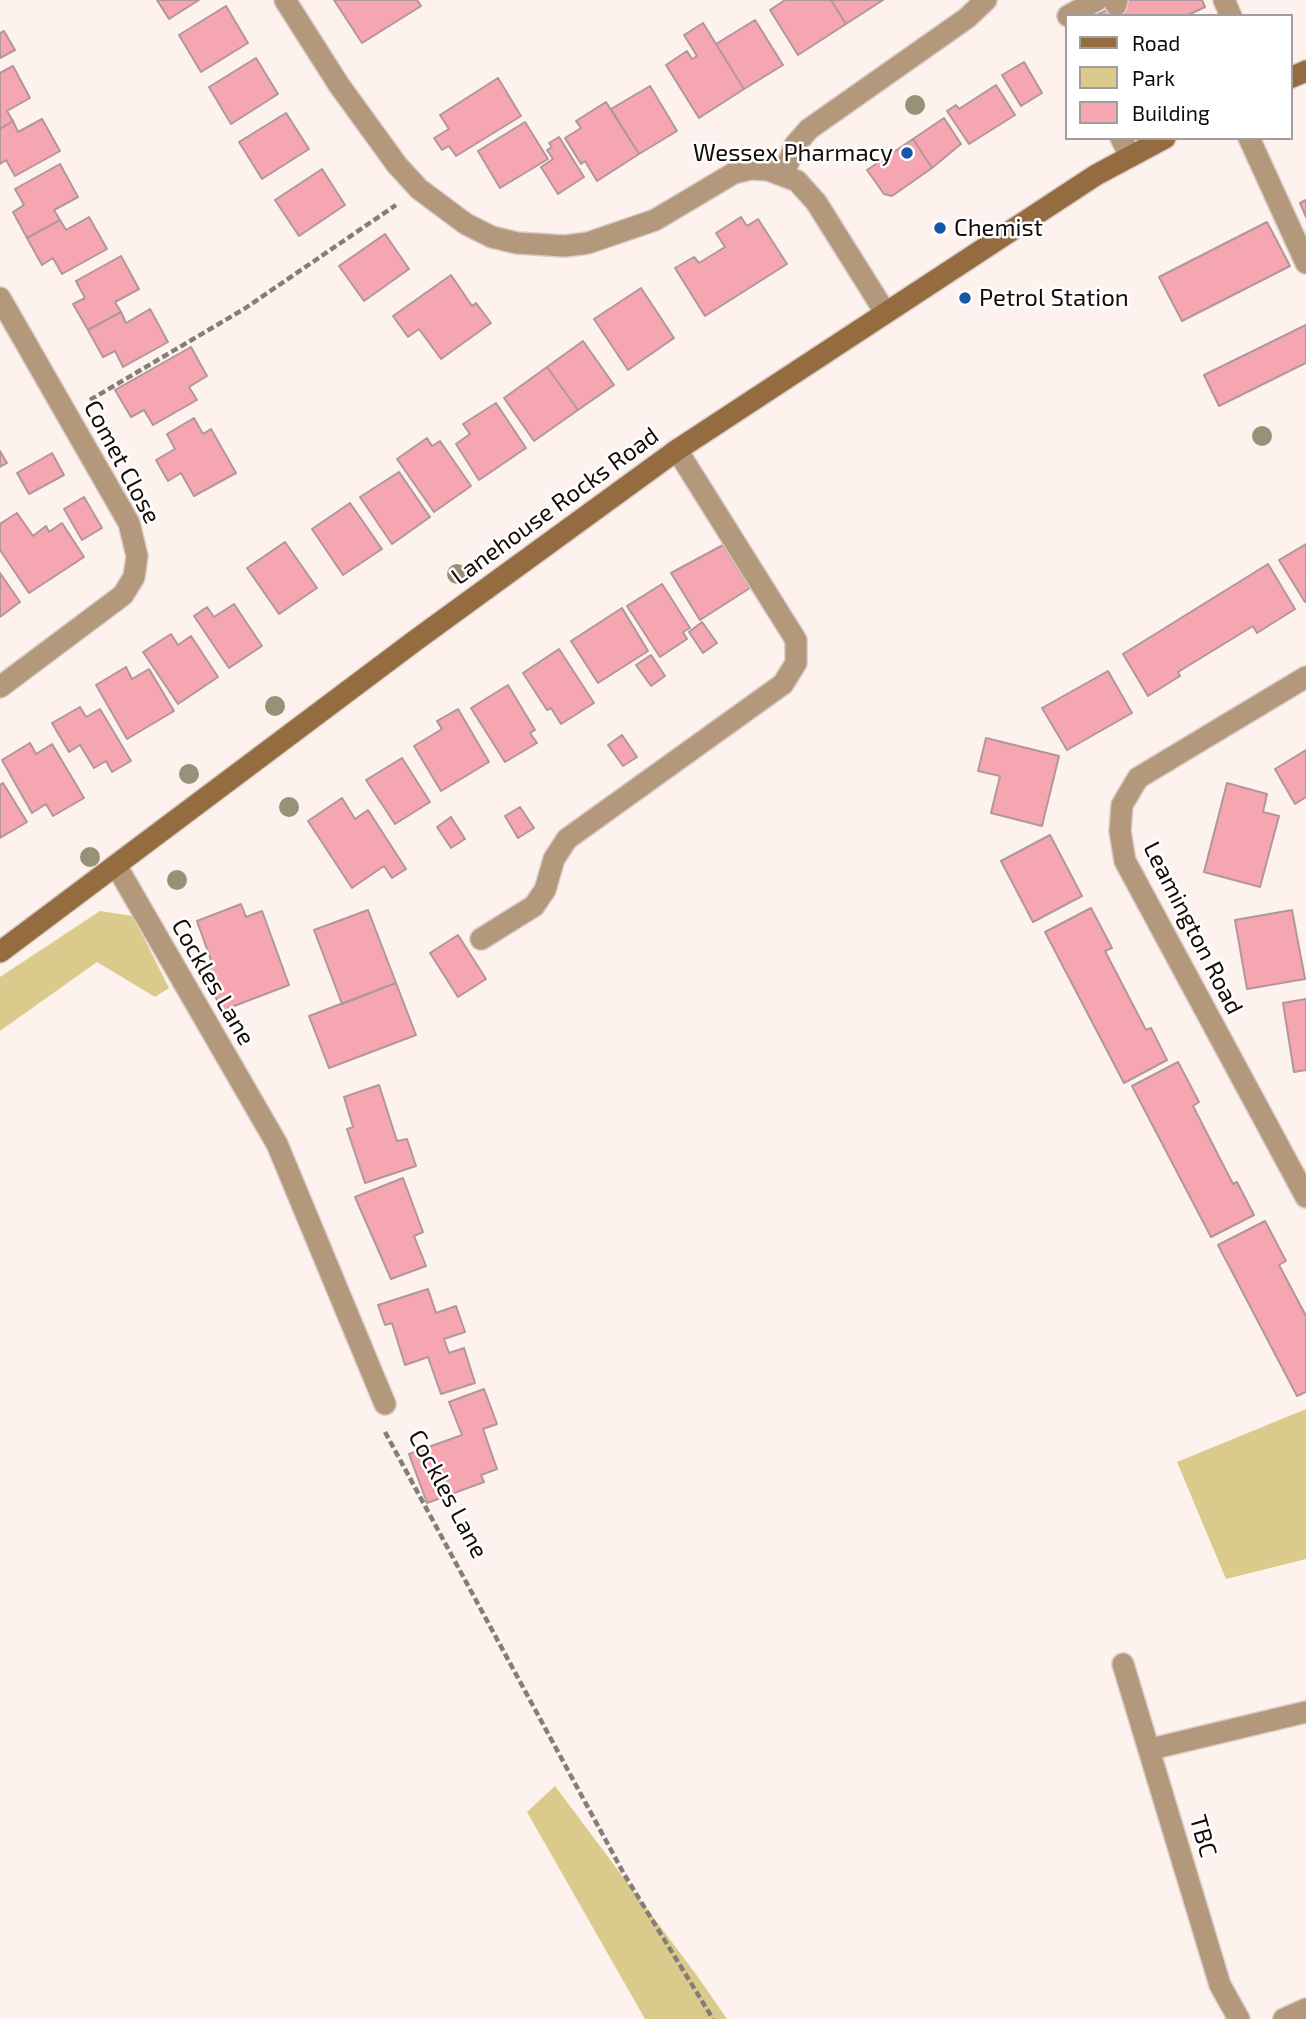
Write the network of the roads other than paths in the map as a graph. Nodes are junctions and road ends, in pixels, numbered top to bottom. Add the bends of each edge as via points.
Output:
1 (285, 0) edge
2 (986, 0) edge
3 (1110, 2) edge
4 (1073, 14) edge
5 (1156, 140) edge
6 (1251, 140) edge
7 (1125, 147) edge
8 (784, 174) junction
9 (1306, 263) edge
10 (0, 298) edge
11 (885, 312) junction
12 (677, 450) junction
13 (1306, 677) edge
14 (0, 687) edge
15 (117, 867) junction
16 (481, 939) dead end
17 (0, 952) edge
18 (1306, 1197) edge
19 (385, 1404) road end
20 (1123, 1664) dead end
21 (1306, 1712) edge
22 (1152, 1749) junction
23 (1306, 2009) edge
24 (1240, 2019) edge
25 (1284, 2019) edge

1 - 8 street via 368,128 419,189 492,237 517,243 588,243 638,228 734,173 751,169
2 - 8 street via 809,129 795,145
3 - 4 street
5 - 7 main road, Lanehouse Rocks Road
6 - 9 street
7 - 11 main road, Lanehouse Rocks Road via 1096,175
8 - 11 street via 816,202
10 - 14 street, Comet Close via 129,523 137,556 134,577 123,595
11 - 12 main road, Lanehouse Rocks Road
12 - 15 main road, Lanehouse Rocks Road
12 - 16 street via 796,640 796,663 783,684 567,839 534,906
13 - 18 street, Leamington Road via 1138,778 1122,805 1120,831 1125,861
15 - 17 main road, Lanehouse Rocks Road
15 - 19 street, Cockles Lane via 277,1144
20 - 22 street, TBC
21 - 22 street
22 - 24 street, TBC via 1220,1985
23 - 25 street

